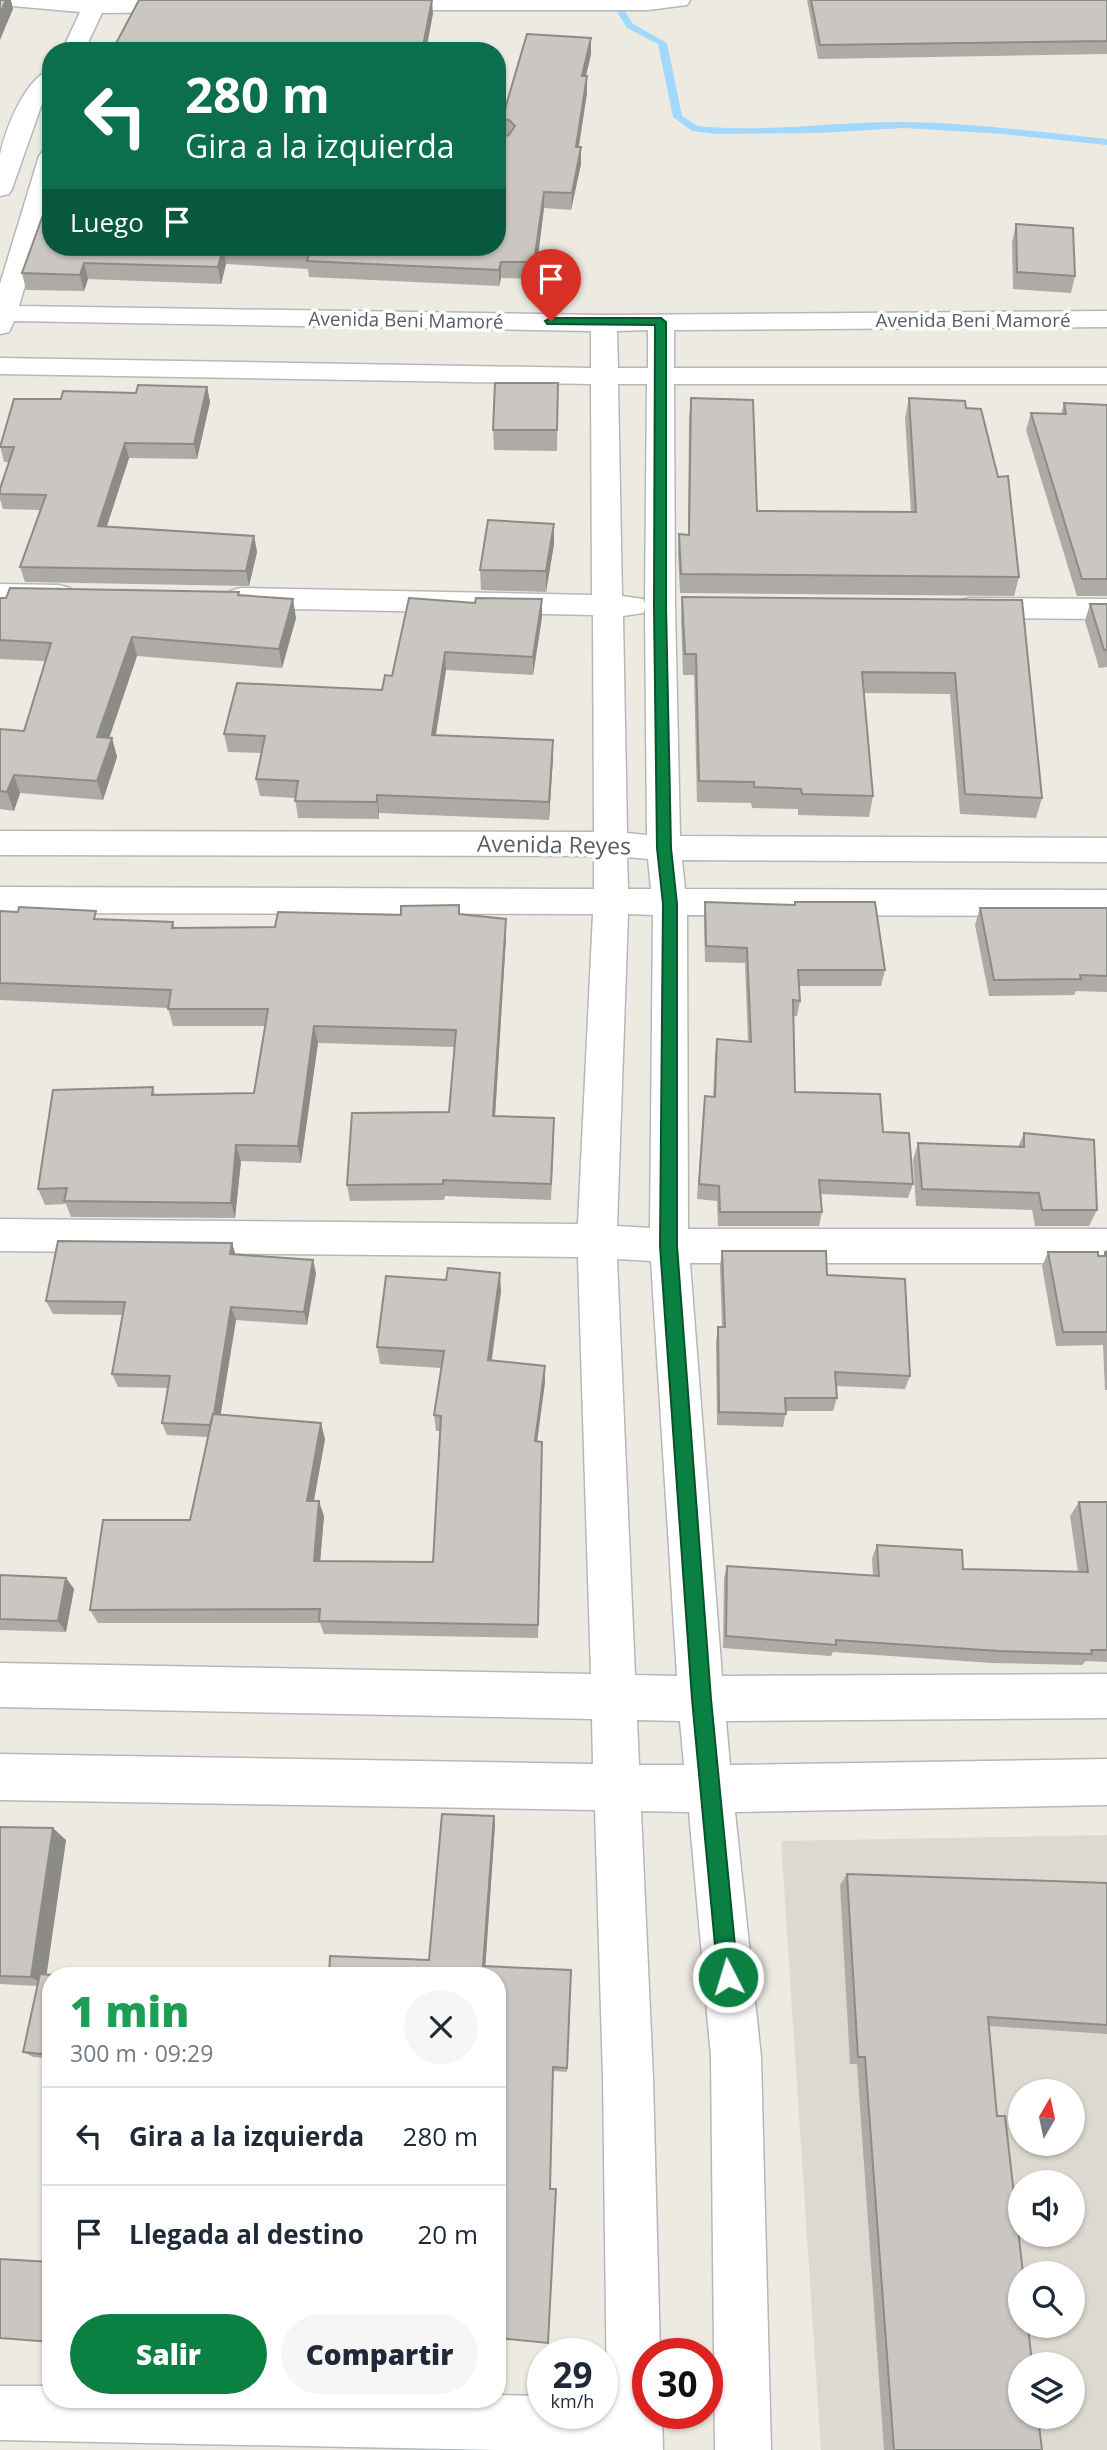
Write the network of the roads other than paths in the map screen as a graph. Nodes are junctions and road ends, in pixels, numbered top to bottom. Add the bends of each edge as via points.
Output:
1 (13, 0) edge
2 (679, 0) edge
3 (96, 3) edge
4 (358, 5) edge
5 (212, 6) edge
6 (78, 42) edge
7 (42, 85) edge
8 (10, 136) edge
9 (42, 136) edge
10 (42, 185) edge
11 (0, 189) edge
12 (1, 317) edge
13 (1107, 319) edge
14 (661, 322) junction
15 (604, 323) junction
16 (0, 366) edge
17 (660, 375) junction
18 (606, 376) junction
19 (1107, 376) edge
20 (0, 594) edge
21 (83, 595) edge
22 (207, 598) edge
23 (607, 605) junction
24 (674, 606) junction
25 (939, 608) edge
26 (1107, 608) edge
27 (0, 844) edge
28 (609, 844) junction
29 (664, 848) junction
30 (1107, 850) edge
31 (0, 900) edge
32 (611, 901) junction
33 (670, 904) junction
34 (1107, 904) edge
35 (0, 1235) edge
36 (597, 1241) junction
37 (668, 1246) junction
38 (1107, 1246) edge
39 (0, 1685) edge
40 (613, 1695) junction
41 (1107, 1696) edge
42 (701, 1699) junction
43 (0, 1777) edge
44 (1107, 1782) edge
45 (617, 1786) junction
46 (710, 1789) junction
47 (0, 2413) edge
48 (634, 2438) edge
49 (743, 2450) edge

1 - 3 street
2 - 4 street via 648,4
3 - 5 street
3 - 6 street
7 - 8 street
8 - 9 street
8 - 11 street
10 - 12 street
12 - 15 street, Avenida Beni Mamoré
13 - 14 street, Avenida Beni Mamoré
14 - 15 street, Avenida Beni Mamoré
14 - 17 street
15 - 18 street
16 - 18 street
17 - 18 street
17 - 19 street
17 - 24 street
18 - 23 street
20 - 21 street
22 - 23 street
23 - 24 street
23 - 28 street
24 - 29 street
25 - 26 street
27 - 28 street, Avenida Reyes
28 - 29 street, Avenida Reyes
28 - 32 street
29 - 30 street, Avenida Reyes
29 - 33 street
31 - 32 street
32 - 33 street
32 - 36 street
33 - 34 street
33 - 37 street
35 - 36 street
36 - 37 street
36 - 40 street
37 - 38 street
37 - 42 street
39 - 40 street
40 - 42 street
40 - 45 street
41 - 42 street
42 - 46 street
43 - 45 street
44 - 46 street
45 - 46 street
45 - 48 street
46 - 49 street via 736,2057
47 - 48 street

